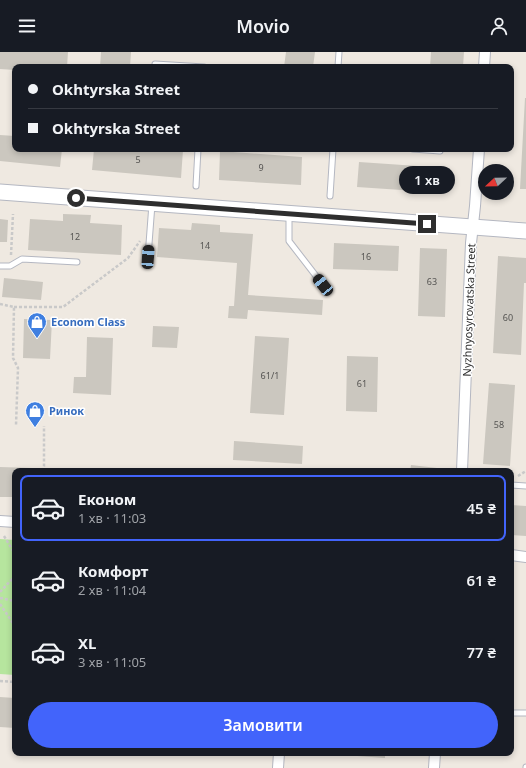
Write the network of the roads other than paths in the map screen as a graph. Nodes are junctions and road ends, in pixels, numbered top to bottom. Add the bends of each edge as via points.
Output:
1 (339, 52) edge
2 (485, 52) edge
3 (338, 64) edge
4 (484, 64) edge
5 (198, 152) edge
6 (333, 152) edge
7 (479, 152) edge
8 (196, 186) dead end
9 (0, 192) edge
10 (330, 196) dead end
11 (152, 203) junction
12 (289, 213) junction
13 (472, 227) junction
14 (526, 231) edge
15 (148, 257) dead end
16 (77, 262) dead end
17 (0, 266) edge
18 (323, 285) dead end
19 (462, 468) edge
20 (514, 485) edge
21 (526, 486) edge
22 (0, 521) edge
23 (12, 522) edge
24 (514, 555) edge
25 (526, 557) edge
26 (514, 712) edge
27 (526, 713) edge
28 (279, 756) edge
29 (436, 756) edge
30 (278, 768) edge
31 (434, 768) edge

1 - 3 lane
2 - 4 street
5 - 8 lane
6 - 10 lane
7 - 13 street, Nyzhnyosyrovatska Street
9 - 11 main road
11 - 12 main road
11 - 15 lane
12 - 13 main road
12 - 18 lane via 289,241
13 - 14 main road
13 - 19 street, Nyzhnyosyrovatska Street
16 - 17 lane via 22,260 10,266
20 - 21 lane
22 - 23 street
24 - 25 street
26 - 27 lane
28 - 30 street
29 - 31 street

